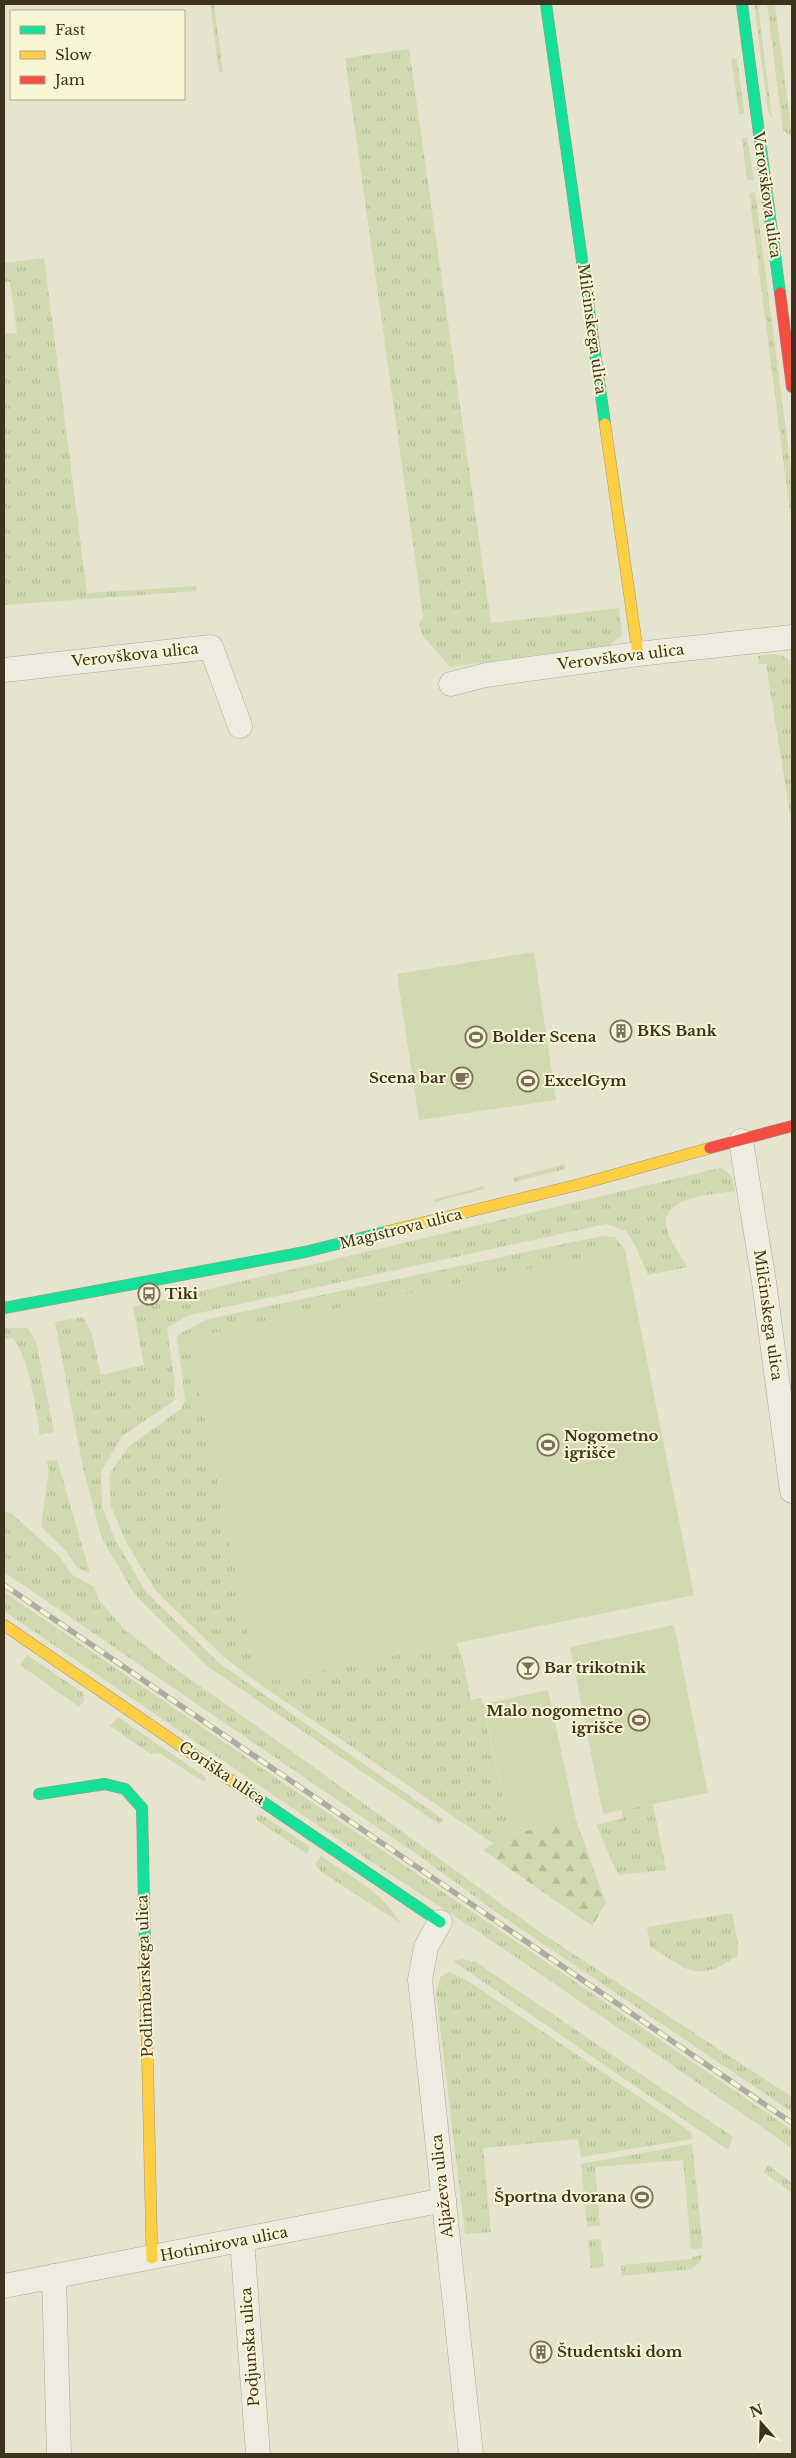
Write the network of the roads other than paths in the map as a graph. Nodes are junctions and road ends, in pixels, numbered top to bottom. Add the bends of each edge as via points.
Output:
1 (546, 4) edge
2 (742, 4) edge
3 (792, 387) edge
4 (792, 636) edge
5 (638, 654) junction
6 (4, 670) edge
7 (451, 684) dead end
8 (240, 726) dead end
9 (792, 1126) edge
10 (741, 1141) junction
11 (4, 1308) edge
12 (792, 1491) edge
13 (4, 1625) edge
14 (39, 1794) dead end
15 (440, 1922) joint
16 (444, 2200) junction
17 (242, 2240) junction
18 (152, 2258) junction
19 (54, 2276) junction
20 (4, 2286) edge
21 (59, 2454) edge
22 (258, 2454) edge
23 (471, 2454) edge

1 - 5 street, Milčinskega ulica
2 - 3 street, Verovškova ulica
4 - 5 street, Verovškova ulica
5 - 7 street, Verovškova ulica via 486,675
6 - 8 street, Verovškova ulica via 211,646
9 - 10 street, Magistrova ulica
10 - 11 street, Magistrova ulica via 314,1250
10 - 12 street, Milčinskega ulica
13 - 15 street, Goriška ulica
14 - 18 street, Podlimbarskega ulica via 105,1784 125,1789 142,1808
15 - 16 street, Aljaževa ulica via 426,1947 420,1980
16 - 17 street, Hotimirova ulica
16 - 23 street, Aljaževa ulica
17 - 18 street, Hotimirova ulica
17 - 22 street, Podjunska ulica
18 - 19 street, Hotimirova ulica
19 - 20 street, Hotimirova ulica
19 - 21 street

